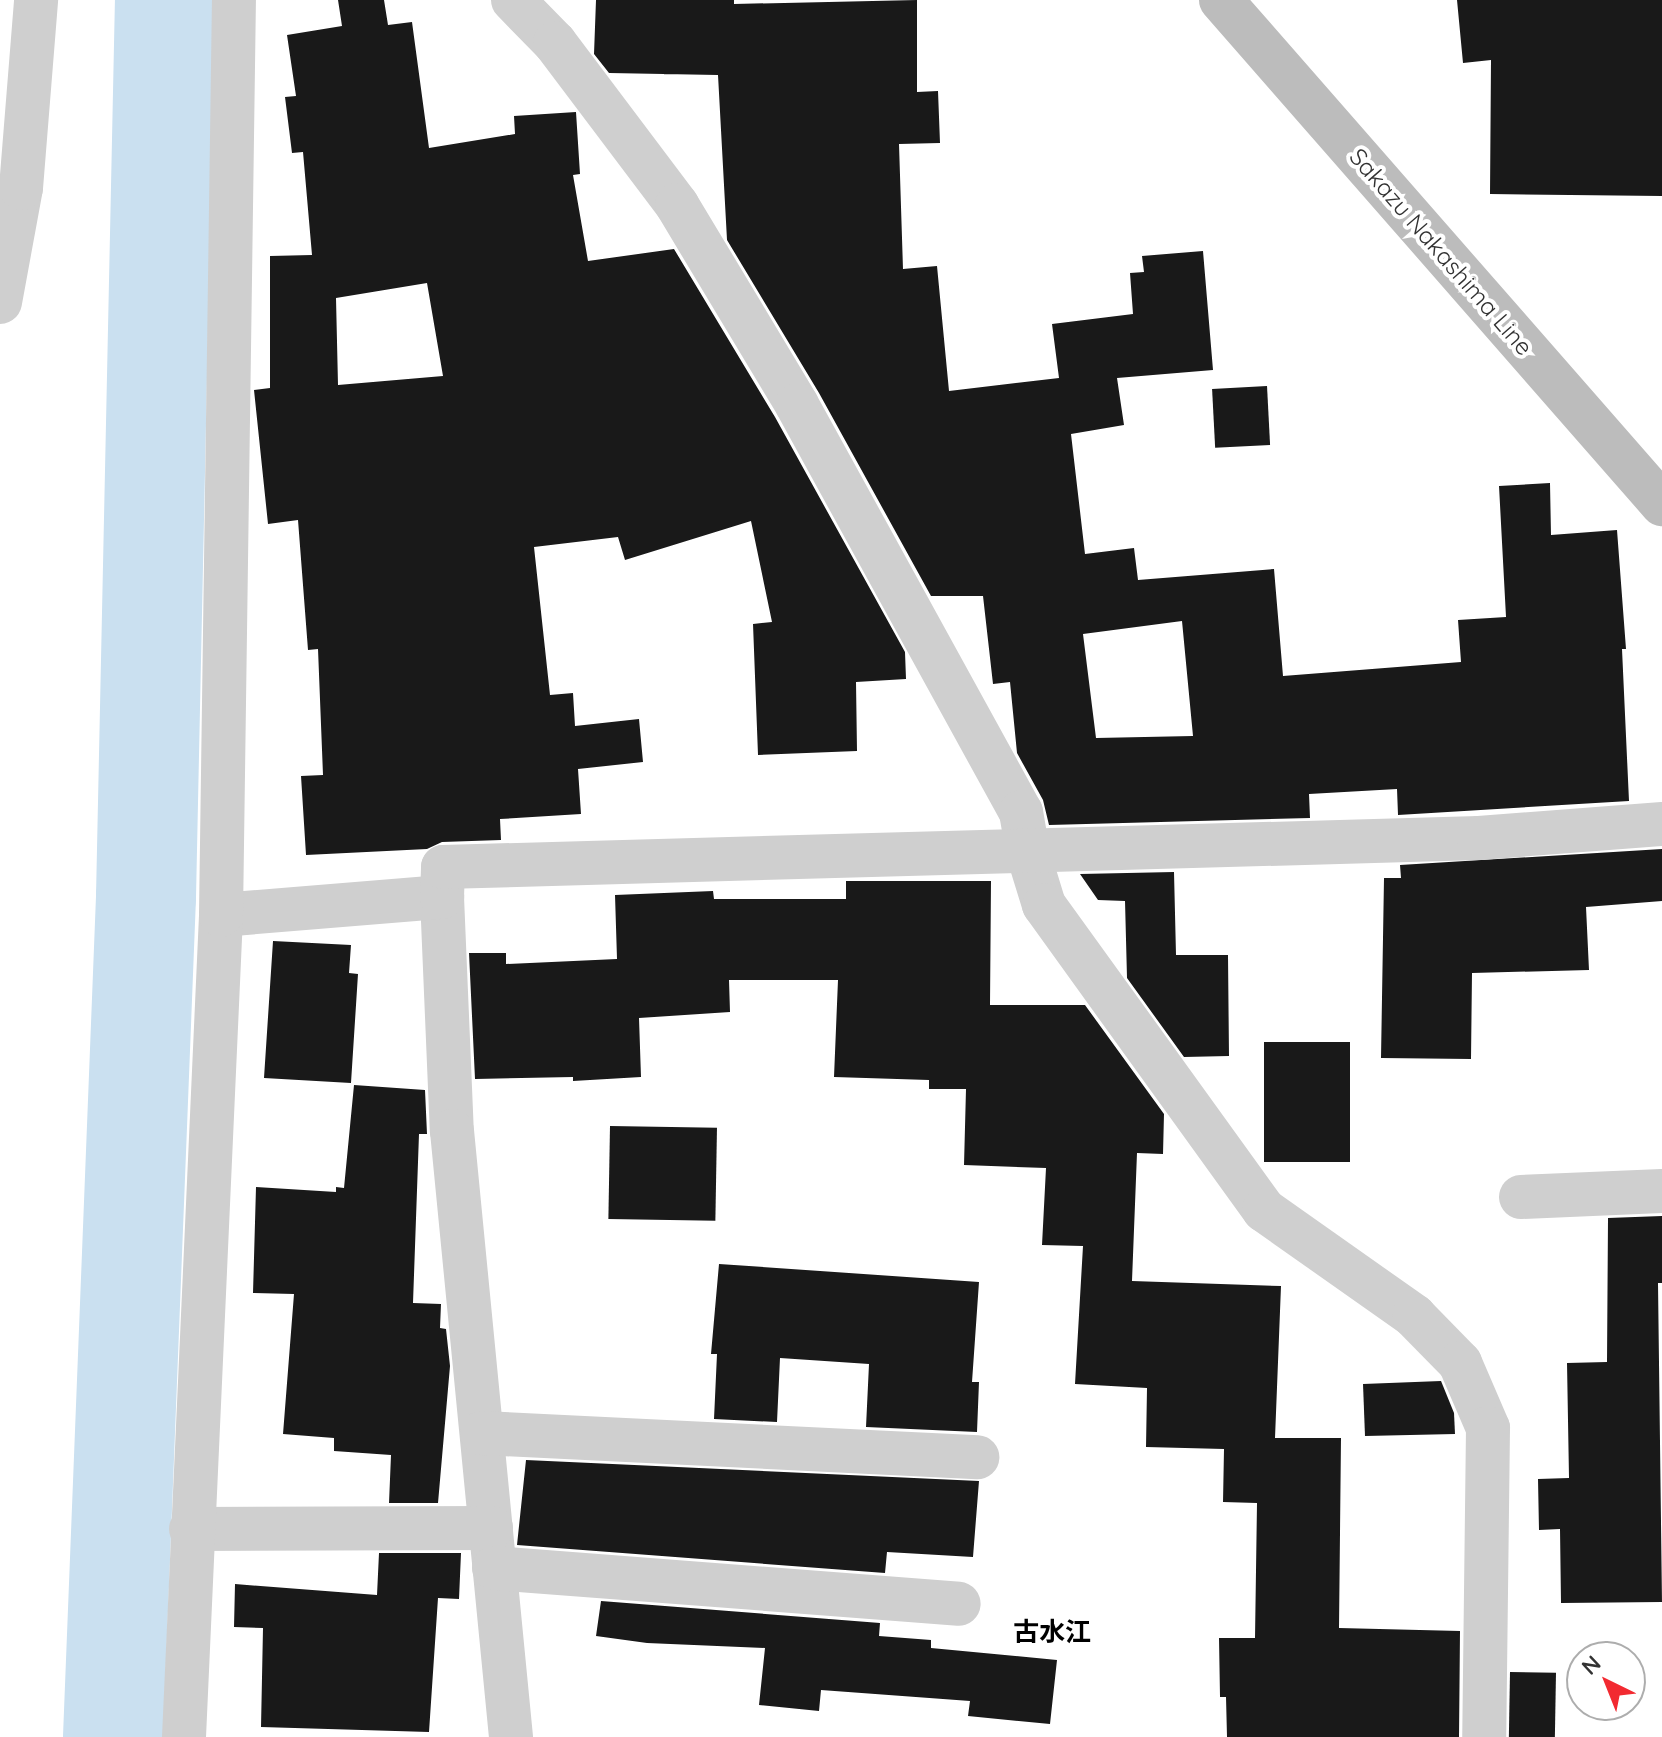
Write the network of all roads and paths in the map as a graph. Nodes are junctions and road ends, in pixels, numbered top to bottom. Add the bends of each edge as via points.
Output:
1 (36, 0) edge
2 (234, 0) edge
3 (513, 0) edge
4 (1221, 0) edge
5 (0, 302) edge
6 (1662, 504) edge
7 (1662, 824) edge
8 (1028, 853) junction
9 (442, 897) junction
10 (221, 915) junction
11 (1662, 1191) edge
12 (1521, 1197) dead end
13 (482, 1433) junction
14 (977, 1457) dead end
15 (191, 1529) junction
16 (493, 1548) junction
17 (959, 1604) dead end
18 (184, 1737) edge
19 (511, 1737) edge
20 (1484, 1737) edge

1 - 5 street via 21,188
2 - 10 street
3 - 8 street via 555,43 685,218 797,405 1021,812
4 - 6 main road, Sakazu Nakashima Line
7 - 8 street via 1479,838
8 - 9 street via 443,867
8 - 20 street via 1044,905 1264,1210 1414,1316 1460,1363 1488,1428
9 - 10 street
9 - 13 street via 452,1131
10 - 15 street
11 - 12 street
13 - 14 street
13 - 16 street
15 - 16 street
15 - 18 street
16 - 17 street
16 - 19 street

